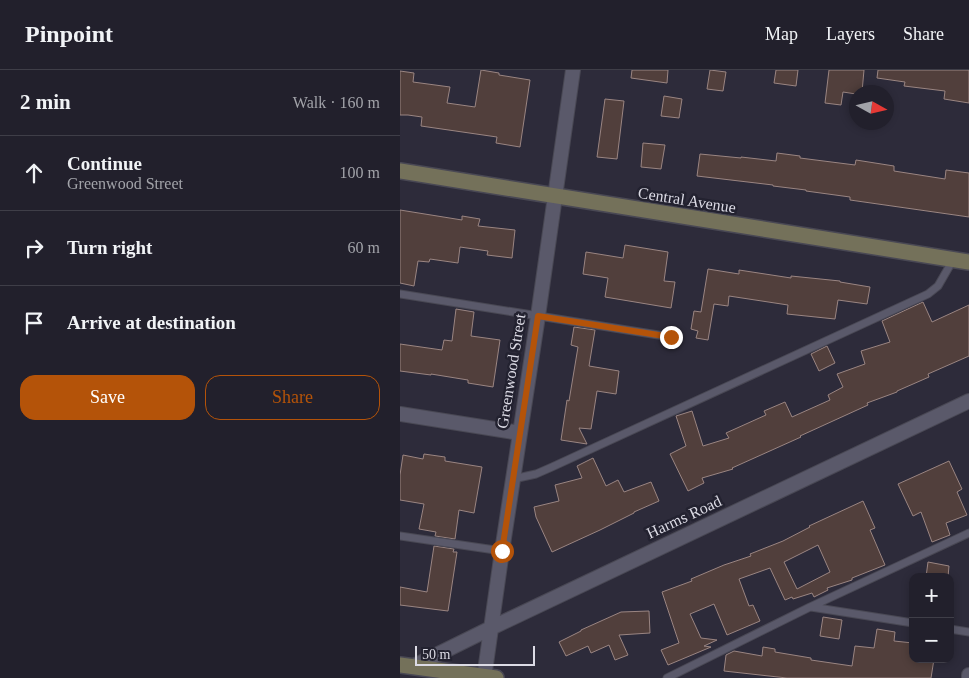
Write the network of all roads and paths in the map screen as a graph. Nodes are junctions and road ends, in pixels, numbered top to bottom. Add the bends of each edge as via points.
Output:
1 (573, 70) edge
2 (400, 171) edge
3 (555, 196) junction
4 (953, 260) junction
5 (969, 262) edge
6 (400, 294) edge
7 (538, 316) junction
8 (671, 337) dead end
9 (969, 401) edge
10 (400, 414) edge
11 (520, 433) junction
12 (512, 479) junction
13 (969, 533) edge
14 (400, 536) edge
15 (502, 551) junction
16 (810, 607) junction
17 (909, 622) edge
18 (491, 628) junction
19 (954, 630) edge
20 (969, 632) edge
21 (407, 665) edge
22 (488, 677) edge
23 (667, 678) edge

1 - 3 street, Greenwood Street
2 - 3 main road, Central Avenue
3 - 4 main road, Central Avenue
3 - 7 street, Greenwood Street
4 - 5 main road, Central Avenue
4 - 12 lane via 938,286 928,294 552,467
6 - 7 lane
7 - 8 lane
7 - 11 street, Greenwood Street
9 - 18 street, Harms Road
10 - 11 street
11 - 12 street, Greenwood Street
12 - 15 street, Greenwood Street
13 - 16 lane
14 - 15 lane
15 - 18 street, Greenwood Street
16 - 17 lane
16 - 23 lane
18 - 21 street, Harms Road
18 - 22 street, Greenwood Street
19 - 20 lane
21 - 22 main road

